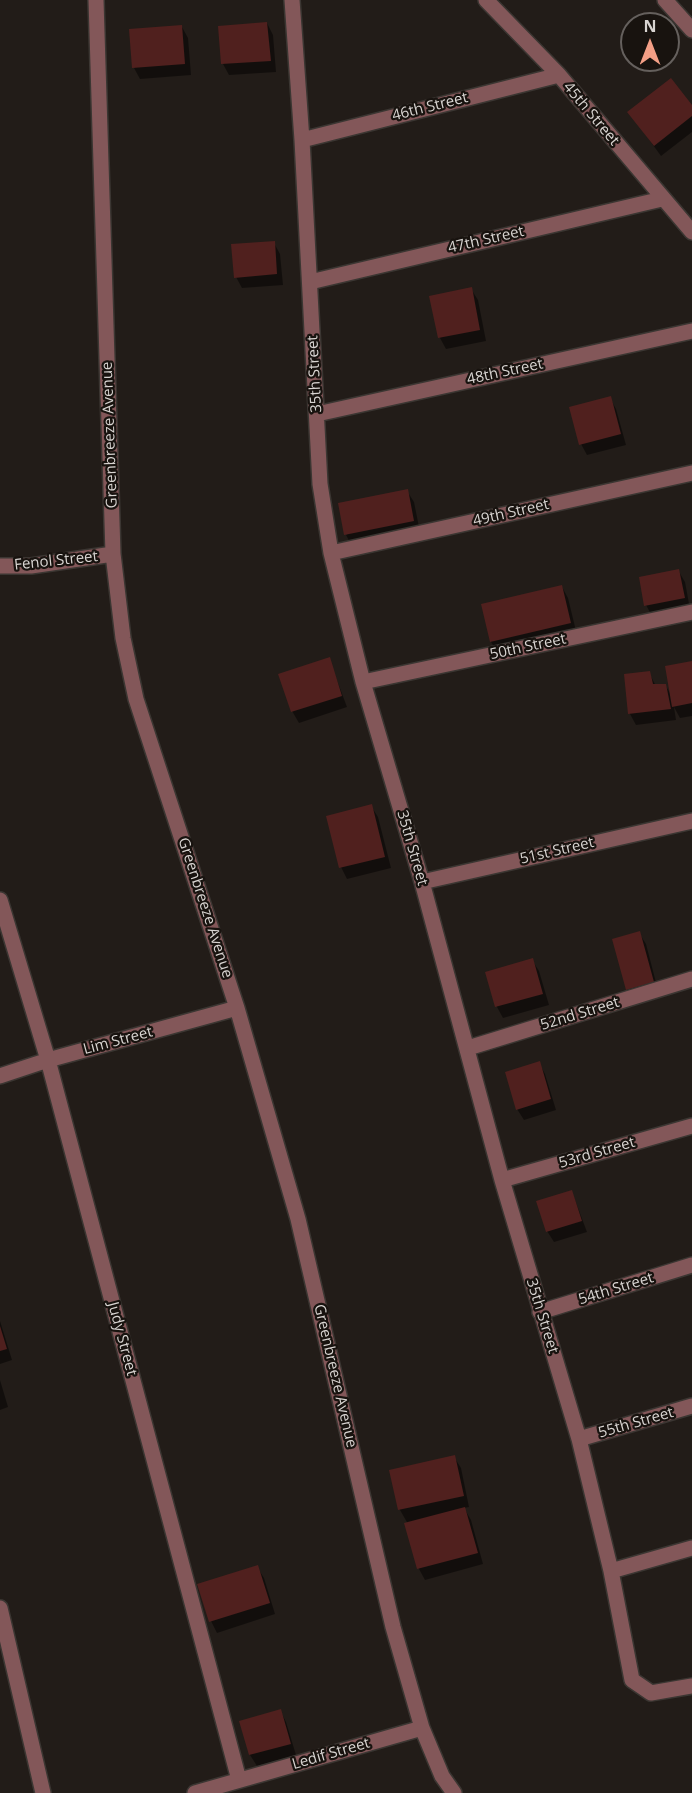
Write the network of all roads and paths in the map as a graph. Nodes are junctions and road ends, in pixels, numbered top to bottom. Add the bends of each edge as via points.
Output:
1 (96, 0) edge
2 (292, 0) edge
3 (486, 0) edge
4 (665, 0) edge
5 (692, 30) edge
6 (559, 75) junction
7 (302, 140) junction
8 (662, 199) junction
9 (692, 232) edge
10 (310, 282) junction
11 (692, 331) edge
12 (317, 414) junction
13 (692, 472) edge
14 (331, 553) junction
15 (113, 554) junction
16 (0, 566) edge
17 (692, 612) edge
18 (363, 682) junction
19 (692, 821) edge
20 (422, 882) junction
21 (0, 900) edge
22 (692, 979) edge
23 (237, 1008) junction
24 (468, 1048) junction
25 (48, 1060) junction
26 (0, 1076) edge
27 (692, 1126) edge
28 (502, 1180) junction
29 (692, 1265) edge
30 (540, 1312) junction
31 (692, 1406) edge
32 (579, 1439) junction
33 (692, 1548) edge
34 (610, 1572) junction
35 (0, 1608) edge
36 (692, 1686) edge
37 (422, 1728) junction
38 (239, 1780) junction
39 (43, 1793) edge
40 (195, 1793) edge
41 (454, 1793) edge

1 - 15 street, Greenbreeze Avenue
2 - 7 street, 35th Street
3 - 6 street, 45th Street
4 - 5 street
6 - 7 street, 46th Street
6 - 8 street, 45th Street
7 - 10 street, 35th Street
8 - 9 street, 45th Street
8 - 10 street, 47th Street
10 - 12 street, 35th Street
11 - 12 street, 48th Street
12 - 14 street, 35th Street via 320,484
13 - 14 street, 49th Street
14 - 18 street, 35th Street
15 - 16 street, Fenol Street via 31,566
15 - 23 street, Greenbreeze Avenue via 123,638 136,699
17 - 18 street, 50th Street
18 - 20 street, 35th Street
19 - 20 street, 51st Street
20 - 24 street, 35th Street
21 - 25 street, Judy Street
22 - 24 street, 52nd Street
23 - 25 street, Lim Street
23 - 37 street, Greenbreeze Avenue via 298,1219 393,1627
24 - 28 street, 35th Street
25 - 26 street, Lim Street
25 - 38 street, Judy Street
27 - 28 street, 53rd Street
28 - 30 street, 35th Street
29 - 30 street, 54th Street
30 - 32 street, 35th Street
31 - 32 street, 55th Street
32 - 34 street, 35th Street
33 - 34 street
34 - 36 street, 35th Street via 632,1680 651,1693
35 - 39 street
37 - 38 street, Ledif Street
37 - 41 street, Greenbreeze Avenue via 442,1776
38 - 40 street, Ledif Street

